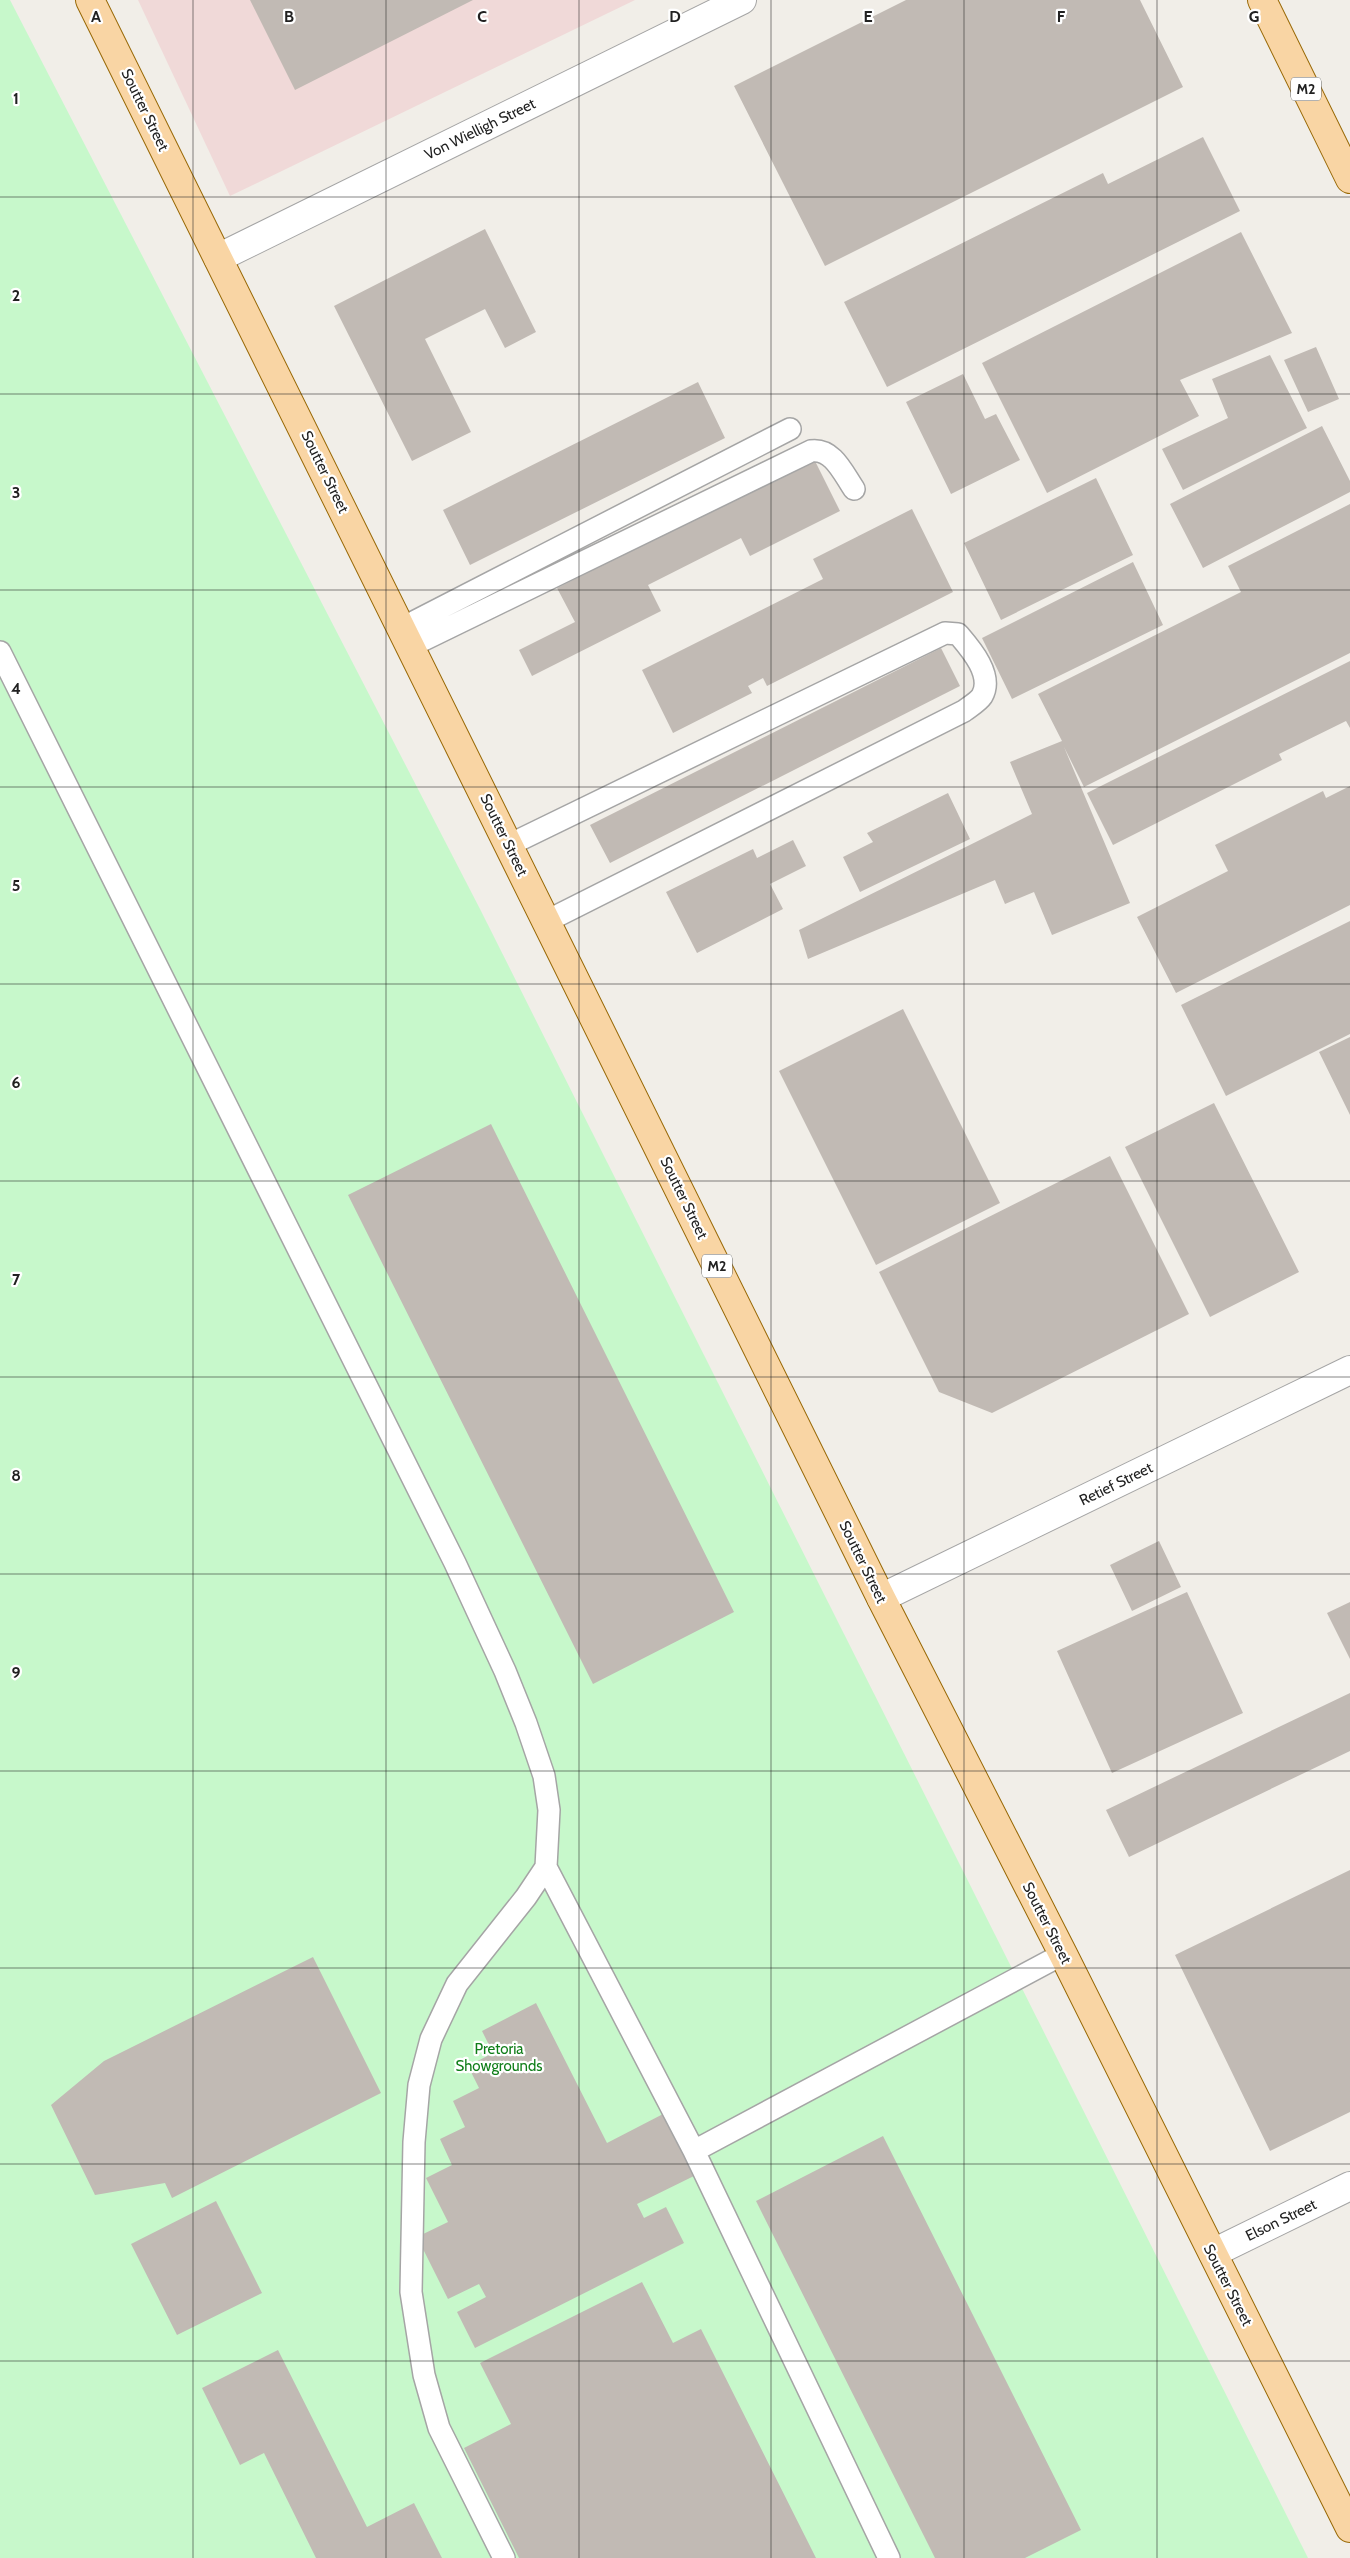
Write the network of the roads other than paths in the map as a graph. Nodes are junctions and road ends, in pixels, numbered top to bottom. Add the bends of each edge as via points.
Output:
1 (90, 0) edge
2 (742, 0) edge
3 (1262, 0) edge
4 (1350, 178) edge
5 (218, 258) junction
6 (790, 429) dead end
7 (854, 489) dead end
8 (406, 637) junction
9 (0, 652) edge
10 (509, 845) junction
11 (547, 921) junction
12 (1350, 1370) edge
13 (881, 1598) junction
14 (546, 1867) junction
15 (1063, 1954) junction
16 (694, 2150) junction
17 (1350, 2186) edge
18 (1213, 2253) junction
19 (1350, 2528) edge
20 (504, 2558) edge
21 (889, 2558) edge

1 - 5 main road, Soutter Street / M2
2 - 5 street, Von Wielligh Street
3 - 4 main road, M2
5 - 8 main road, Soutter Street / M2
6 - 8 lane
7 - 8 lane via 830,455 820,450 811,451
8 - 10 main road, Soutter Street / M2
9 - 14 lane via 455,1563 505,1670 544,1776 549,1810
10 - 11 main road, Soutter Street / M2
10 - 11 lane via 945,633 958,634 976,656 985,682 982,696 964,711
11 - 13 main road, Soutter Street / M2
12 - 13 street, Retief Street
13 - 15 main road, Soutter Street / M2
14 - 16 lane
14 - 20 lane via 457,1984 431,2039 419,2085 414,2142 411,2292 424,2374 439,2428
15 - 16 lane
15 - 18 main road, Soutter Street / M2
16 - 21 lane
17 - 18 street, Elson Street
18 - 19 main road, Soutter Street / M2

